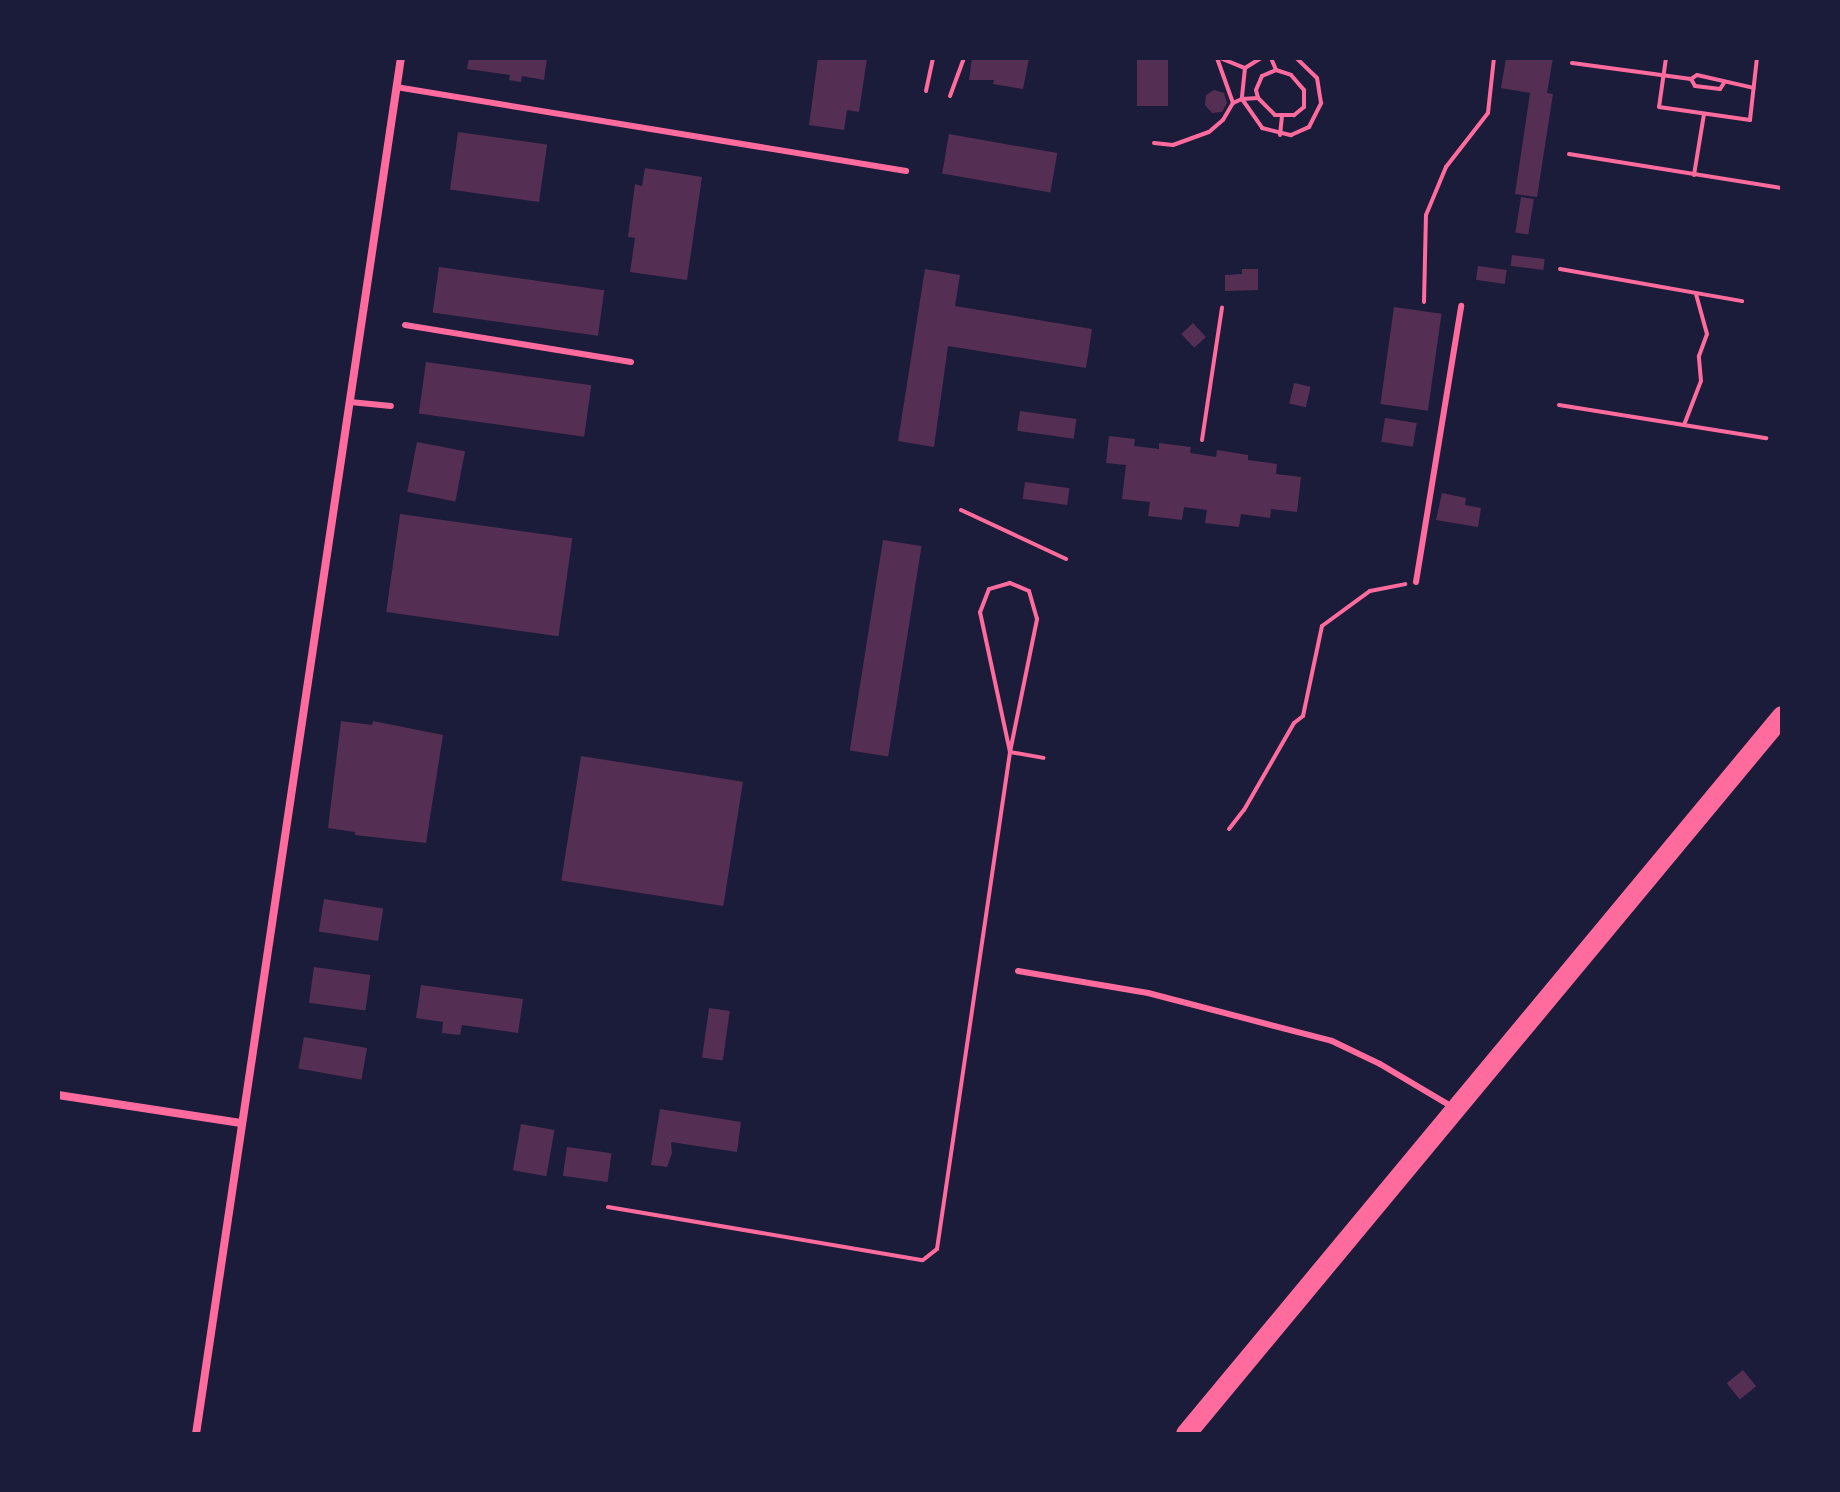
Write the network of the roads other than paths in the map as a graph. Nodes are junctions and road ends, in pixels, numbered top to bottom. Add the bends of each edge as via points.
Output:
1 (401, 58) edge
2 (396, 87) junction
3 (906, 171) dead end
4 (1461, 306) dead end
5 (405, 325) dead end
6 (631, 362) dead end
7 (350, 402) junction
8 (391, 406) dead end
9 (1416, 582) road end
10 (1782, 716) edge
11 (1018, 971) dead end
12 (58, 1095) edge
13 (1455, 1109) junction
14 (241, 1123) junction
15 (196, 1434) edge
16 (1186, 1434) edge

1 - 2 street
2 - 3 lane
2 - 7 street
4 - 9 lane
5 - 6 lane
7 - 8 lane
7 - 14 street
10 - 13 main road
11 - 13 lane via 1162,996 1332,1041
12 - 14 street
13 - 16 main road
14 - 15 street

